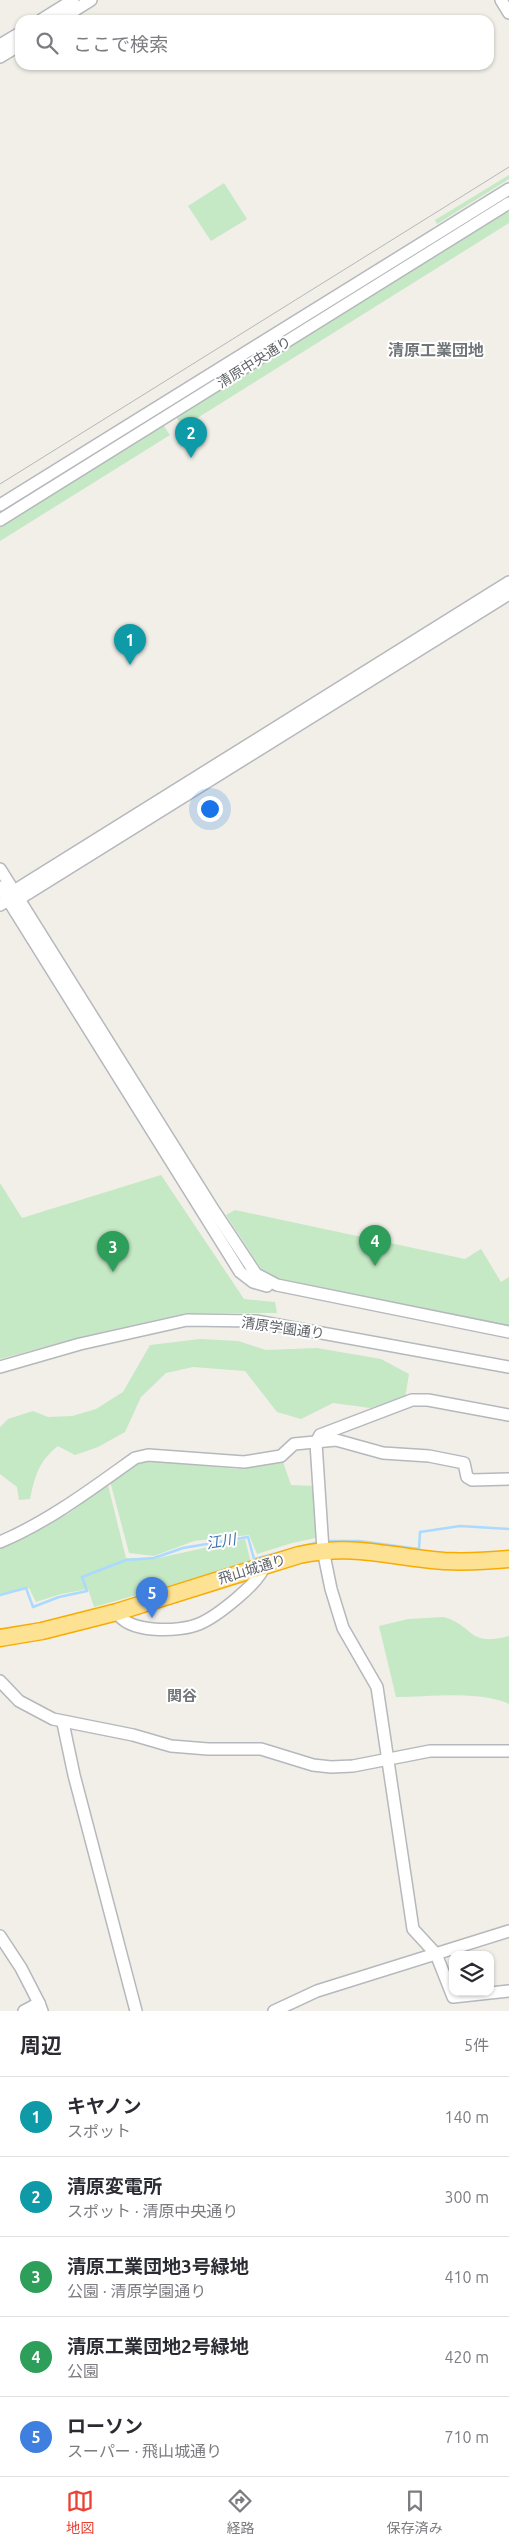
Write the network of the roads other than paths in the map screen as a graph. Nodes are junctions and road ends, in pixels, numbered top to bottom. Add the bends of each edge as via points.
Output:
1 (73, 0) edge
2 (91, 0) edge
3 (501, 0) edge
4 (509, 13) edge
5 (49, 15) edge
6 (67, 15) edge
7 (15, 36) edge
8 (0, 46) edge
9 (15, 48) edge
10 (0, 57) edge
11 (509, 189) edge
12 (509, 203) edge
13 (0, 505) edge
14 (0, 520) edge
15 (509, 582) edge
16 (509, 594) edge
17 (0, 868) edge
18 (0, 887) edge
19 (10, 899) edge
20 (509, 1332) edge
21 (0, 1367) edge
22 (509, 1367) edge
23 (509, 1415) edge
24 (316, 1443) junction
25 (509, 1479) edge
26 (0, 1542) edge
27 (323, 1550) junction
28 (509, 1559) edge
29 (264, 1566) junction
30 (117, 1612) junction
31 (0, 1638) edge
32 (0, 1680) edge
33 (63, 1722) junction
34 (509, 1751) edge
35 (389, 1758) junction
36 (509, 1931) edge
37 (0, 1936) edge
38 (436, 1954) junction
39 (509, 1991) edge
40 (40, 2007) edge
41 (24, 2011) edge
42 (136, 2011) edge
43 (274, 2011) edge

1 - 5 street
2 - 6 street
3 - 4 street
7 - 8 street
9 - 10 street
11 - 13 street, 清原中央通り
12 - 14 street, 清原中央通り
15 - 19 street
16 - 19 street
17 - 19 street
18 - 19 street
19 - 20 street via 240,1272 260,1285 277,1285
21 - 22 street, 清原学園通り via 80,1344 186,1320 256,1321
23 - 24 street via 412,1400 320,1436
24 - 25 street via 336,1440 384,1454 451,1460 464,1463 467,1477 472,1480
24 - 26 street via 294,1444 281,1456 244,1462 148,1455 135,1458 66,1505
24 - 27 street
27 - 28 highway, 飛山城通り via 368,1550 444,1561
27 - 29 highway, 飛山城通り
27 - 35 street via 343,1628 377,1687
29 - 30 highway, 飛山城通り
29 - 30 street via 256,1582 210,1618 194,1626 141,1627 125,1622
30 - 31 highway, 飛山城通り
32 - 33 street via 18,1701
33 - 35 street via 171,1746 261,1749 322,1766 353,1766
33 - 42 street
34 - 35 street via 430,1751
35 - 38 street via 413,1929
36 - 38 street
37 - 40 street via 22,1968
38 - 39 street via 453,1997
38 - 43 street via 317,1991
40 - 41 street

